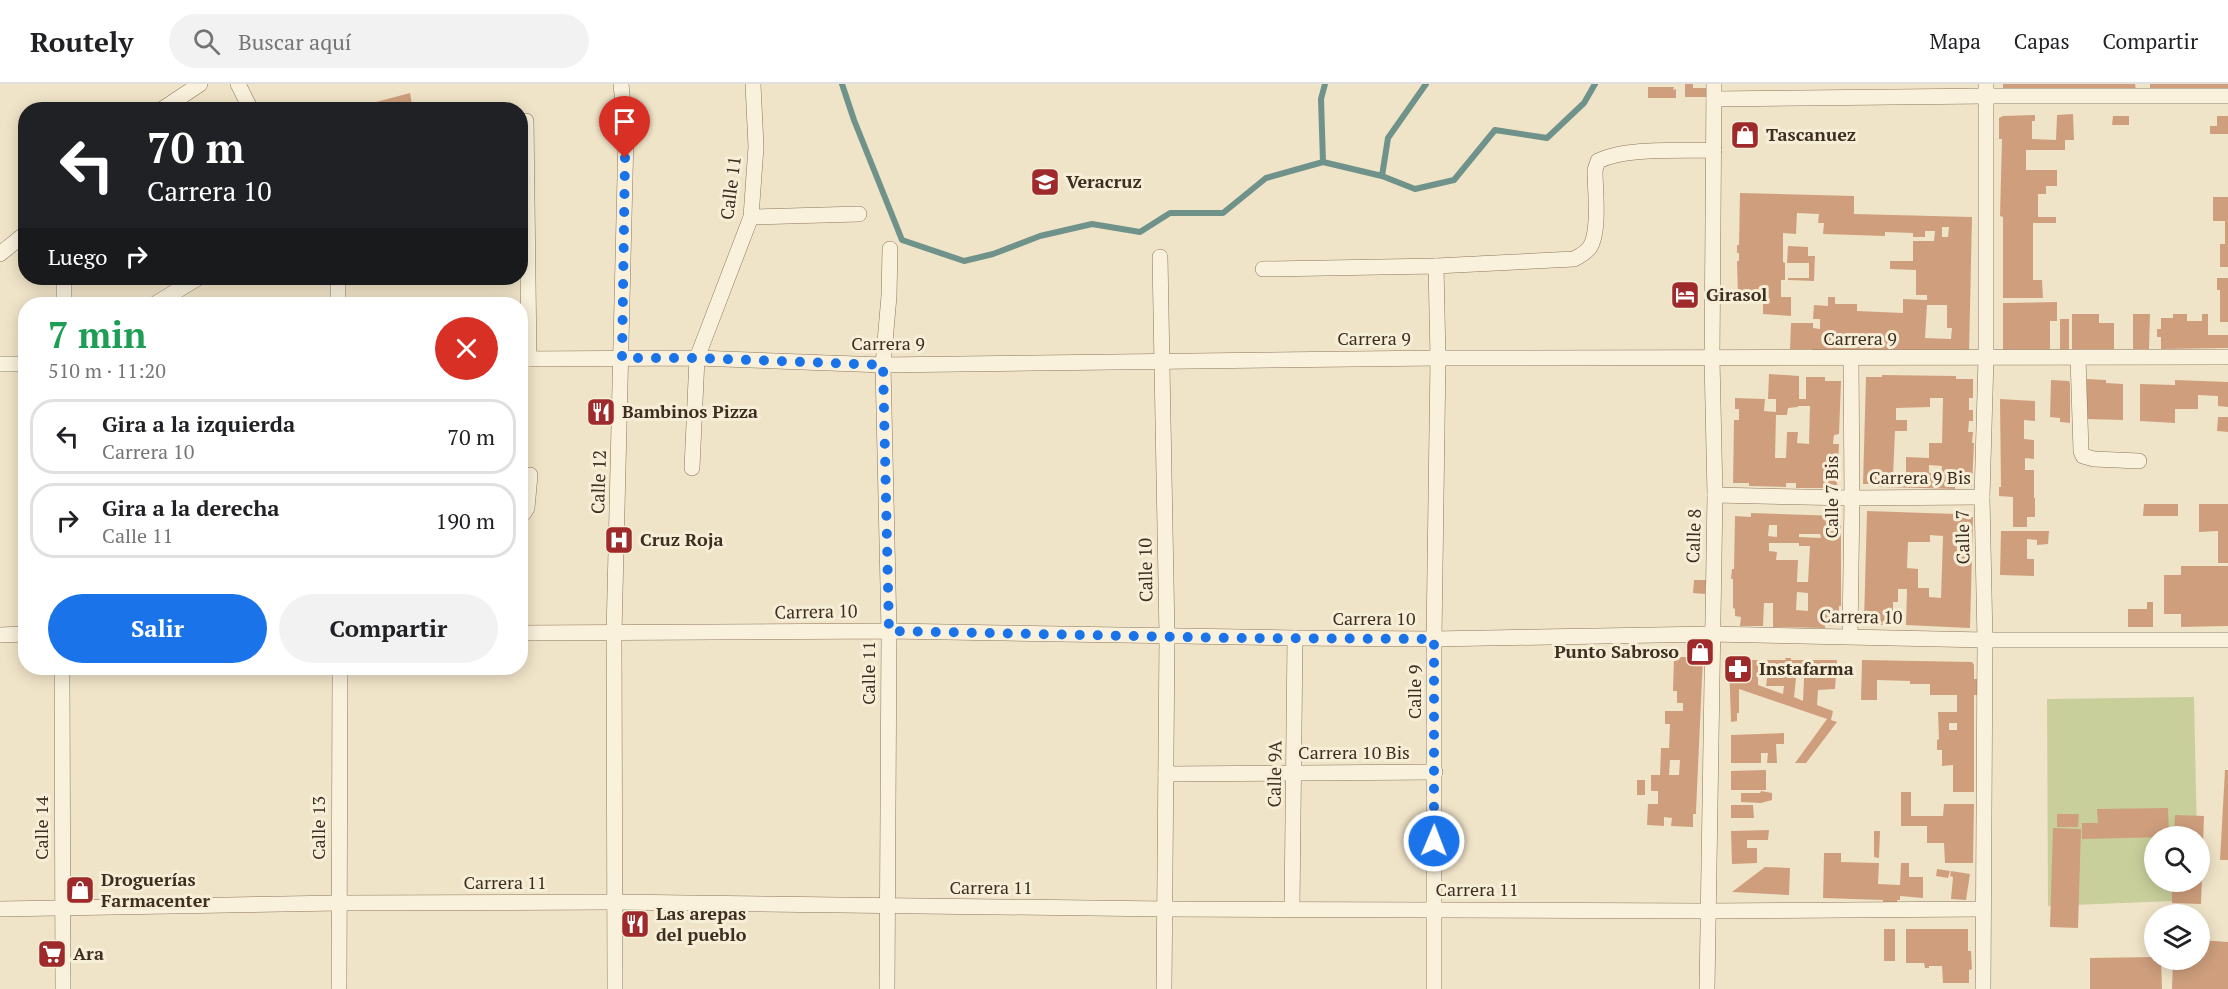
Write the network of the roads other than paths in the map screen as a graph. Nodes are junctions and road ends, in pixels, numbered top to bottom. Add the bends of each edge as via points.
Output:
1 (200, 84) edge
2 (238, 84) edge
3 (621, 84) edge
4 (753, 84) edge
5 (1805, 90) edge
6 (1986, 90) edge
7 (2142, 90) edge
8 (1714, 91) edge
9 (2228, 96) edge
10 (173, 102) edge
11 (247, 102) edge
12 (1713, 150) junction
13 (859, 214) dead end
14 (751, 217) junction
15 (18, 239) edge
16 (890, 249) dead end
17 (0, 254) edge
18 (1160, 258) dead end
19 (1436, 266) junction
20 (1263, 269) dead end
21 (186, 285) edge
22 (167, 297) edge
23 (2079, 357) junction
24 (2228, 357) edge
25 (622, 358) junction
26 (697, 358) junction
27 (1438, 358) junction
28 (1712, 358) junction
29 (1851, 358) junction
30 (1986, 358) junction
31 (528, 359) edge
32 (1162, 361) junction
33 (0, 364) edge
34 (18, 364) edge
35 (883, 365) junction
36 (2139, 461) dead end
37 (692, 468) dead end
38 (530, 475) dead end
39 (1715, 495) junction
40 (528, 497) edge
41 (1982, 497) junction
42 (1852, 498) junction
43 (889, 631) junction
44 (528, 633) edge
45 (614, 633) junction
46 (0, 634) edge
47 (18, 634) edge
48 (1711, 634) junction
49 (1167, 636) junction
50 (1850, 636) junction
51 (1295, 638) junction
52 (1434, 639) junction
53 (1985, 640) junction
54 (2228, 640) edge
55 (62, 675) edge
56 (340, 675) edge
57 (1295, 772) junction
58 (1435, 772) junction
59 (1166, 774) junction
60 (614, 902) junction
61 (338, 903) junction
62 (888, 907) junction
63 (0, 909) edge
64 (62, 909) junction
65 (1166, 909) junction
66 (1292, 909) junction
67 (1433, 909) junction
68 (1982, 909) junction
69 (1707, 911) junction
70 (63, 989) edge
71 (339, 989) edge
72 (615, 989) edge
73 (887, 989) edge
74 (1164, 989) edge
75 (1434, 989) edge
76 (1707, 989) edge
77 (1983, 989) edge

1 - 10 street
2 - 11 street
3 - 25 street, Calle 12 via 626,135
4 - 14 street, Calle 11 via 756,147
5 - 6 street
5 - 8 street
6 - 7 street
6 - 30 street, Calle 7
7 - 9 street
8 - 12 street, Calle 8
12 - 19 street via 1625,154 1598,161 1595,234 1592,245 1574,259
12 - 28 street, Calle 8
13 - 14 street
14 - 26 street, Calle 11
15 - 17 street
16 - 35 street, Calle 11
18 - 32 street, Calle 10
19 - 20 street
19 - 27 street, Calle 9
21 - 22 street
23 - 24 street, Carrera 9
23 - 30 street, Carrera 9
23 - 36 street via 2080,451 2094,459
25 - 26 street, Carrera 9
25 - 31 street, Carrera 9
25 - 45 street, Calle 12
26 - 35 street, Carrera 9
26 - 37 street, Calle 11
27 - 28 street, Carrera 9
27 - 32 street, Carrera 9
27 - 52 street, Calle 9
28 - 29 street, Carrera 9
28 - 39 street, Calle 8
29 - 30 street, Carrera 9
29 - 42 street, Calle 7 Bis
30 - 41 street, Calle 7
32 - 35 street, Carrera 9
32 - 49 street, Calle 10
33 - 34 street
35 - 43 street, Calle 11
38 - 40 street
39 - 42 street, Carrera 9 Bis
39 - 48 street, Calle 8
41 - 42 street, Carrera 9 Bis
41 - 53 street, Calle 7
42 - 50 street, Calle 7 Bis
43 - 45 street, Carrera 10
43 - 49 street, Carrera 10
43 - 62 street, Calle 11
44 - 45 street, Carrera 10
45 - 60 street, Calle 12
46 - 47 street
48 - 50 street, Carrera 10
48 - 52 street, Carrera 10
48 - 69 street, Calle 8
49 - 51 street, Carrera 10
49 - 59 street, Calle 10
50 - 53 street, Carrera 10
51 - 52 street, Carrera 10
51 - 57 street, Calle 9A
52 - 58 street, Calle 9
53 - 54 street, Carrera 10
53 - 68 street, Calle 7
55 - 64 street, Calle 14
56 - 61 street, Calle 13
57 - 58 street, Carrera 10 Bis
57 - 59 street, Carrera 10 Bis
57 - 66 street, Calle 9A
58 - 67 street, Calle 9
59 - 65 street, Calle 10
60 - 61 street, Carrera 11
60 - 62 street, Carrera 11
60 - 72 street, Calle 12
61 - 64 street, Carrera 11
61 - 71 street, Calle 13
62 - 65 street, Carrera 11
62 - 73 street, Calle 11
63 - 64 street, Carrera 11
64 - 70 street, Calle 14
65 - 66 street, Carrera 11
65 - 74 street, Calle 10
66 - 67 street, Carrera 11
67 - 69 street, Carrera 11
67 - 75 street, Calle 9
68 - 69 street, Carrera 11
68 - 77 street, Calle 7
69 - 76 street, Calle 8

